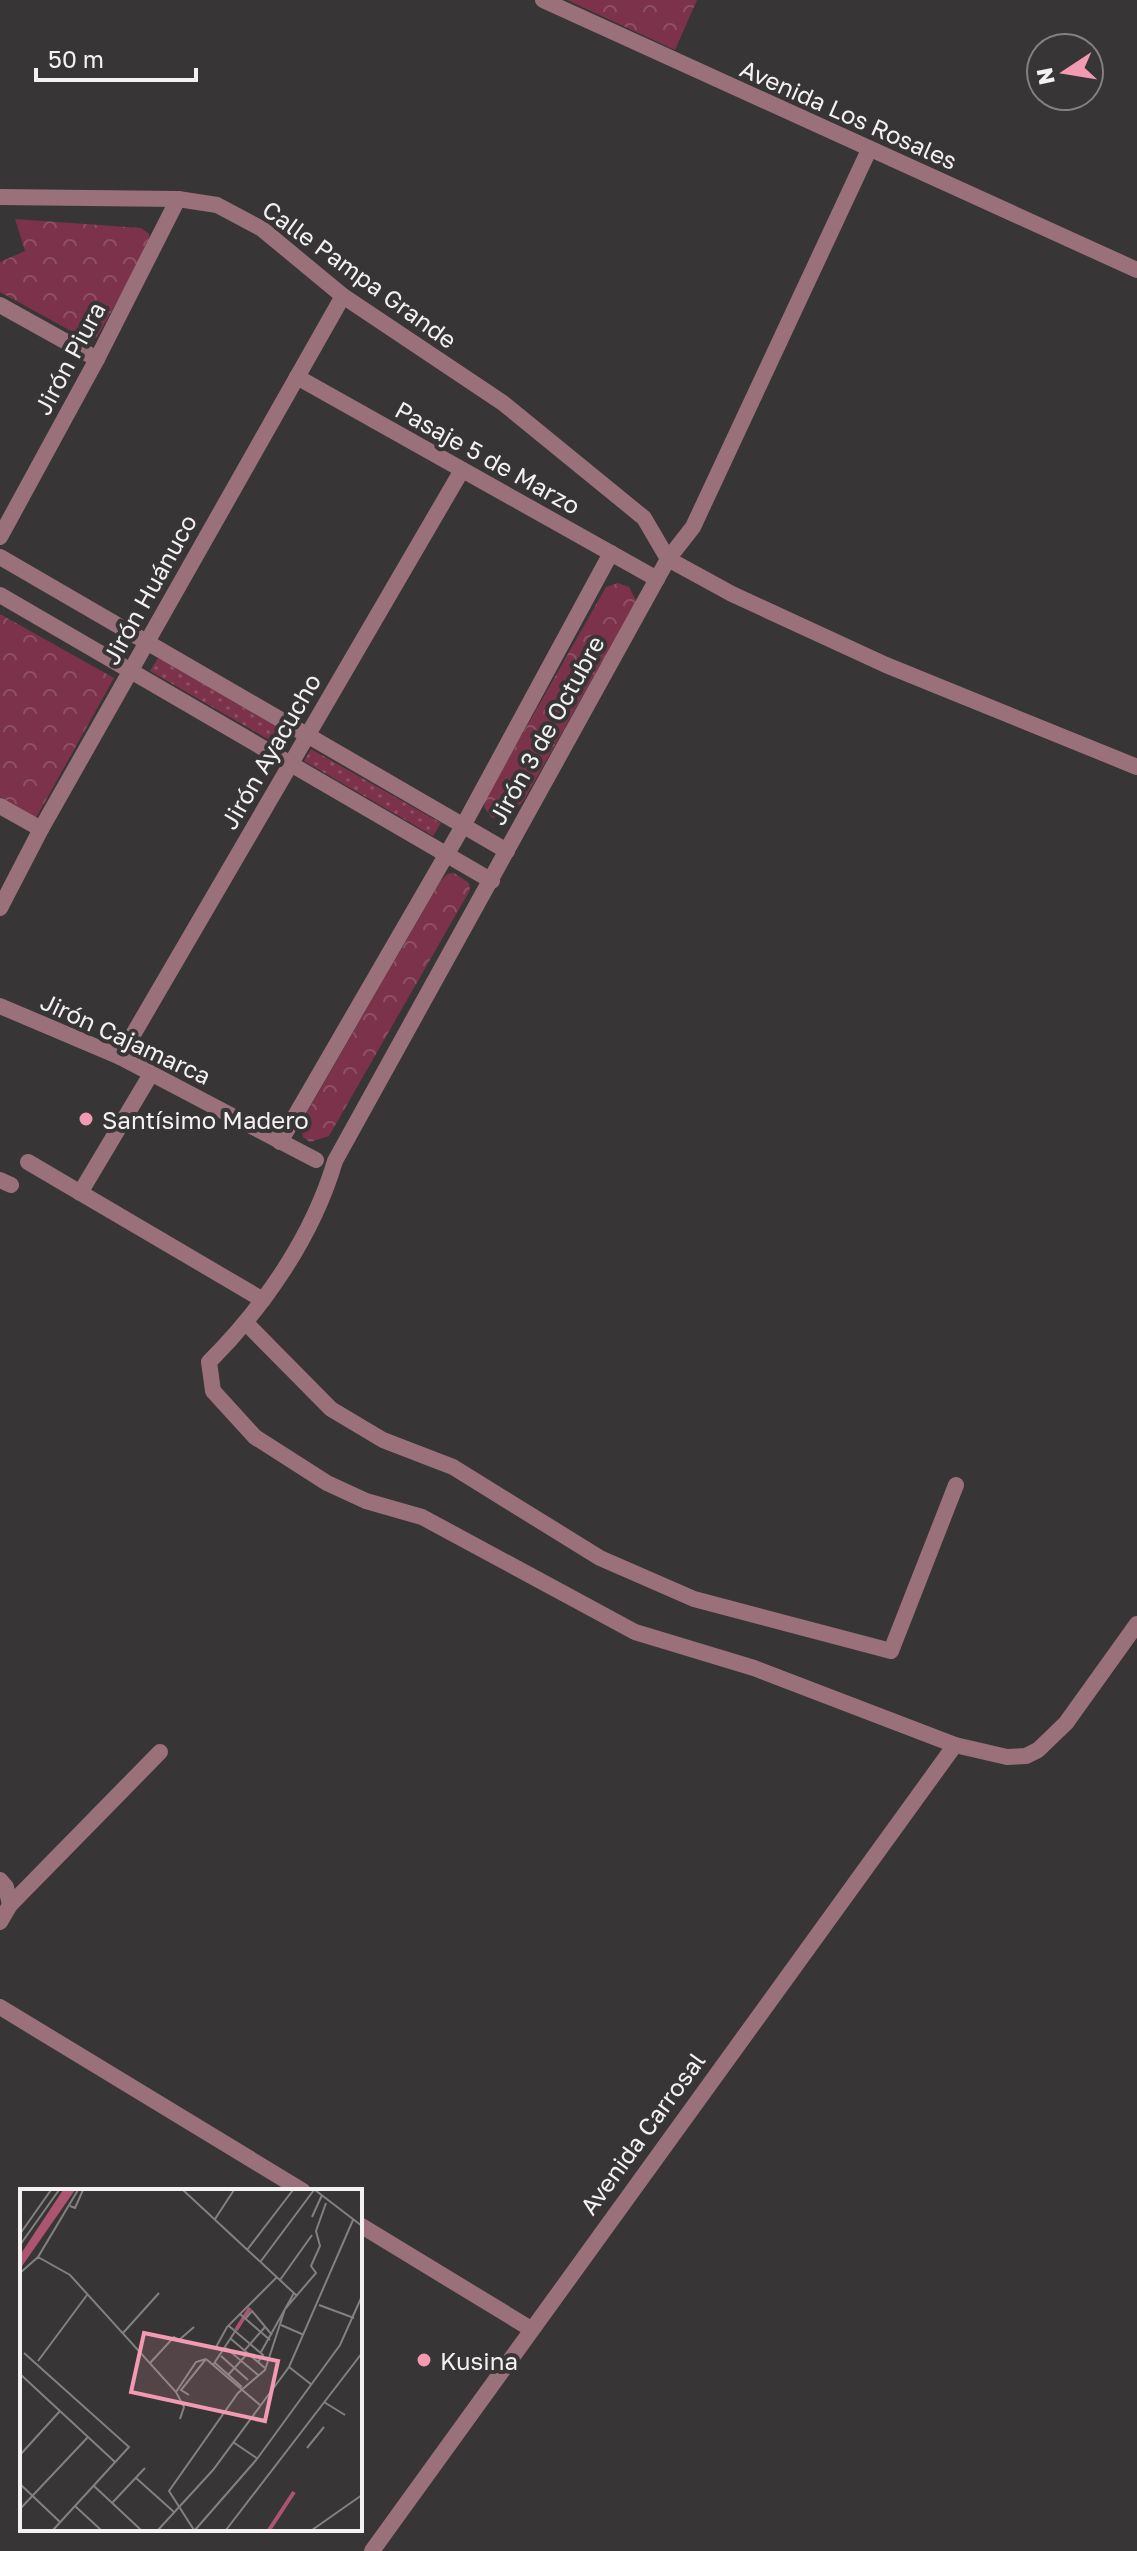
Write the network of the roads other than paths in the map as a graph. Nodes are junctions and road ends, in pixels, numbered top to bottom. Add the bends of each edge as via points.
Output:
1 (543, 0) edge
2 (869, 150) junction
3 (0, 197) edge
4 (178, 199) junction
5 (1137, 270) edge
6 (343, 296) junction
7 (0, 305) edge
8 (97, 359) junction
9 (297, 377) junction
10 (462, 470) junction
11 (0, 537) edge
12 (611, 553) junction
13 (0, 557) edge
14 (668, 559) junction
15 (657, 579) junction
16 (0, 595) edge
17 (147, 642) junction
18 (130, 672) junction
19 (307, 735) junction
20 (291, 764) junction
21 (1137, 767) edge
22 (0, 806) edge
23 (463, 826) junction
24 (41, 829) junction
25 (507, 851) junction
26 (447, 854) junction
27 (492, 881) junction
28 (0, 908) edge
29 (0, 1006) edge
30 (120, 1057) junction
31 (151, 1074) junction
32 (280, 1142) junction
33 (316, 1160) dead end
34 (28, 1162) dead end
35 (80, 1193) junction
36 (263, 1300) junction
37 (247, 1324) junction
38 (956, 1485) dead end
39 (1137, 1624) edge
40 (955, 1745) junction
41 (160, 1752) dead end
42 (0, 1880) edge
43 (10, 1905) junction
44 (0, 1922) edge
45 (0, 2007) edge
46 (300, 2189) edge
47 (362, 2226) edge
48 (531, 2329) junction
49 (372, 2551) edge

1 - 2 street, Avenida Los Rosales
2 - 5 street, Avenida Los Rosales
2 - 14 street, Jirón 3 de Octubre via 693,527
3 - 4 street, Calle Pampa Grande
4 - 6 street, Calle Pampa Grande via 217,205 262,229
4 - 8 street, Jirón Piura
6 - 9 street, Jirón Huánuco
6 - 14 street, Calle Pampa Grande via 503,403 644,518
7 - 8 street
8 - 11 street, Jirón Piura
9 - 10 street, Pasaje 5 de Marzo
9 - 17 street, Jirón Huánuco
10 - 12 street, Pasaje 5 de Marzo
10 - 19 street, Jirón Ayacucho
12 - 15 street, Pasaje 5 de Marzo
12 - 23 street, Jirón 3 de Octubre
13 - 17 street
14 - 15 street, Jirón 3 de Octubre
14 - 21 street via 886,665
15 - 25 street, Jirón 3 de Octubre
16 - 18 street
17 - 18 street, Jirón Huánuco
17 - 19 street
18 - 20 street
18 - 24 street, Jirón Huánuco
19 - 20 street, Jirón Ayacucho
19 - 23 street
20 - 26 street
20 - 30 street, Jirón Ayacucho
22 - 24 street
23 - 25 street
23 - 26 street, Jirón 3 de Octubre
24 - 28 street, Jirón Huánuco
25 - 27 street, Jirón 3 de Octubre
26 - 27 street
26 - 32 street, Jirón 3 de Octubre
27 - 36 street, Jirón 3 de Octubre via 335,1161 323,1203
29 - 30 street, Jirón Cajamarca
30 - 31 street, Jirón Cajamarca
31 - 32 street, Jirón Cajamarca
31 - 35 street
32 - 33 street, Jirón Cajamarca
34 - 35 street
35 - 36 street
36 - 37 street, Jirón 3 de Octubre
37 - 38 street via 331,1409 383,1440 453,1467 600,1558 694,1599 891,1651
37 - 40 street, Jirón 3 de Octubre via 209,1362 213,1391 255,1437 327,1483 422,1517 635,1632 754,1668
39 - 40 street via 1066,1723 1038,1750 1007,1757
40 - 48 street, Avenida Carrosal
41 - 43 street
42 - 43 street
43 - 44 street
45 - 46 street
47 - 48 street
48 - 49 street, Avenida Carrosal

